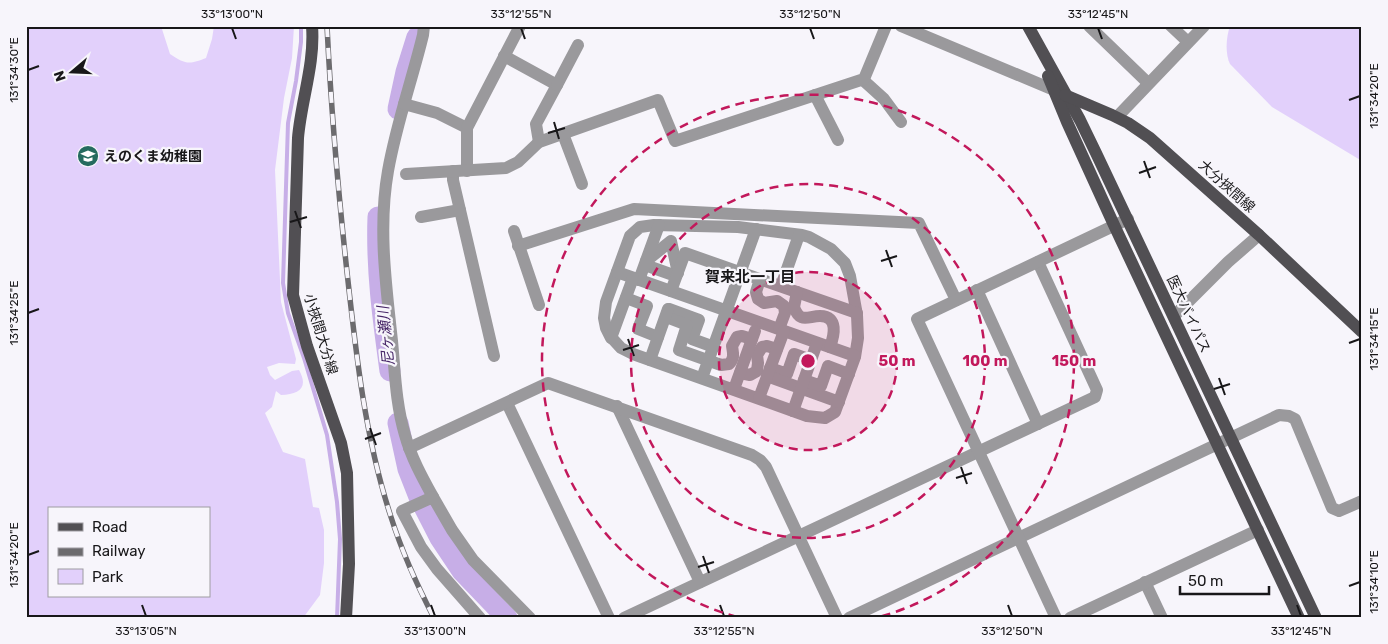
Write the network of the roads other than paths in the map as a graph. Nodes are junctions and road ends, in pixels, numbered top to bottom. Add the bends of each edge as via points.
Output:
1 (312, 26) edge
2 (424, 26) edge
3 (520, 26) edge
4 (886, 26) edge
5 (901, 26) edge
6 (1028, 26) edge
7 (1089, 26) edge
8 (1171, 26) edge
9 (1204, 26) edge
10 (1188, 42) junction
11 (578, 45) dead end
12 (504, 56) junction
13 (864, 80) junction
14 (1148, 83) junction
15 (557, 85) junction
16 (1054, 90) junction
17 (815, 95) junction
18 (1067, 96) junction
19 (404, 104) junction
20 (1117, 117) junction
21 (901, 122) dead end
22 (467, 128) junction
23 (563, 134) junction
24 (838, 140) dead end
25 (540, 142) junction
26 (466, 171) junction
27 (453, 172) junction
28 (406, 174) dead end
29 (582, 184) dead end
30 (460, 210) junction
31 (421, 218) dead end
32 (1128, 219) junction
33 (659, 225) junction
34 (1114, 225) junction
35 (756, 230) junction
36 (514, 231) dead end
37 (800, 235) junction
38 (1259, 235) junction
39 (518, 246) junction
40 (1038, 262) junction
41 (645, 263) junction
42 (616, 272) junction
43 (740, 272) junction
44 (677, 274) junction
45 (636, 279) junction
46 (760, 279) junction
47 (781, 286) junction
48 (977, 290) junction
49 (673, 292) junction
50 (797, 292) junction
51 (626, 298) junction
52 (956, 300) junction
53 (539, 305) dead end
54 (726, 312) junction
55 (667, 313) junction
56 (857, 313) junction
57 (1174, 316) junction
58 (758, 322) junction
59 (782, 330) junction
60 (1362, 332) edge
61 (658, 337) junction
62 (611, 338) junction
63 (752, 339) junction
64 (818, 342) junction
65 (714, 347) junction
66 (830, 347) junction
67 (777, 349) junction
68 (494, 356) dead end
69 (855, 356) junction
70 (650, 360) junction
71 (811, 360) junction
72 (709, 361) junction
73 (740, 372) junction
74 (768, 372) junction
75 (849, 374) junction
76 (702, 378) junction
77 (803, 384) junction
78 (734, 389) junction
79 (759, 398) junction
80 (839, 402) junction
81 (507, 403) junction
82 (616, 406) junction
83 (793, 411) junction
84 (1038, 424) junction
85 (1231, 437) junction
86 (1217, 444) junction
87 (409, 448) junction
88 (979, 452) junction
89 (429, 499) junction
90 (1362, 501) edge
91 (1258, 530) junction
92 (799, 536) junction
93 (1019, 537) junction
94 (700, 582) junction
95 (1145, 582) junction
96 (346, 618) edge
97 (480, 618) edge
98 (530, 618) edge
99 (610, 618) edge
100 (624, 618) edge
101 (838, 618) edge
102 (849, 618) edge
103 (1056, 618) edge
104 (1070, 618) edge
105 (1162, 618) edge
106 (1299, 618) edge
107 (1316, 618) edge

1 - 96 main road, 小挾間大分線 via 312,54 299,121 293,295 342,443 348,473
2 - 19 street
3 - 12 street
4 - 13 street
5 - 16 street
6 - 16 main road, 医大バイパス
6 - 18 main road, 医大バイパス
7 - 14 street
8 - 10 street
9 - 10 street
10 - 14 street
11 - 15 street
12 - 15 street
12 - 22 street
13 - 17 street
13 - 21 street
14 - 20 street
15 - 25 street via 536,124
16 - 18 main road, 大分挾間線
16 - 34 main road, 医大バイパス
17 - 23 street via 674,140 658,100
17 - 24 street
18 - 20 main road, 大分挾間線
18 - 32 main road, 医大バイパス
19 - 22 street
19 - 87 street via 388,171 383,246 398,407
20 - 38 main road, 大分挾間線 via 1150,138
22 - 26 street
23 - 25 street
23 - 29 street
25 - 26 street via 518,162 506,168
26 - 27 street
27 - 28 street
27 - 30 street
30 - 31 street
30 - 68 street
32 - 34 street
32 - 57 main road, 医大バイパス
33 - 35 street
33 - 41 street
33 - 42 street via 640,227 633,232
34 - 40 street
34 - 86 main road, 医大バイパス
35 - 37 street
35 - 43 street
36 - 39 street
37 - 47 street
37 - 56 street via 826,246 845,263
38 - 57 street
38 - 60 main road, 大分挾間線
39 - 52 street via 634,209 919,223
39 - 53 street
40 - 48 street
40 - 84 street via 1097,390 1095,397
41 - 44 street
41 - 44 street via 671,240
41 - 45 street
42 - 45 street
42 - 62 street via 605,310 606,328
43 - 44 street via 685,253
43 - 46 street
43 - 54 street
44 - 49 street
45 - 49 street
45 - 51 street
46 - 47 street
46 - 59 street via 756,292 758,299 764,303 777,301 784,306
47 - 50 street
48 - 52 street
48 - 84 street
49 - 54 street
49 - 55 street
50 - 56 street
50 - 66 street via 794,307 801,316 808,319 823,316 833,324 835,332
51 - 61 street via 647,306 638,329
51 - 62 street
52 - 88 street via 917,319
54 - 58 street
54 - 65 street
55 - 61 street
55 - 65 street via 699,320 692,339
55 - 72 street via 687,325 678,350
56 - 69 street
57 - 85 main road, 医大バイパス
58 - 59 street
58 - 63 street
59 - 64 street
59 - 67 street
61 - 70 street
62 - 70 street via 621,348
63 - 72 street via 740,336 734,341 734,358 729,364 725,366
63 - 73 street
64 - 66 street
64 - 71 street
65 - 72 street
66 - 69 street
67 - 73 street via 762,347 757,356 756,371 750,375
67 - 74 street
69 - 75 street
70 - 76 street
71 - 74 street via 794,354 787,374
71 - 77 street
72 - 76 street
73 - 78 street
74 - 77 street
74 - 79 street
75 - 77 street via 828,366 821,386
75 - 80 street
76 - 78 street
77 - 80 street
77 - 83 street
78 - 79 street
79 - 83 street
80 - 83 street via 835,412 825,418
81 - 82 street via 548,383
81 - 87 street
81 - 99 street
82 - 92 street via 756,456 766,467
82 - 94 street
84 - 88 street
85 - 86 street
85 - 90 street via 1279,415 1289,416 1294,419 1332,508 1339,511
85 - 107 main road, 医大バイパス
86 - 91 main road, 医大バイパス
86 - 93 street
87 - 89 street
88 - 92 street
88 - 93 street
89 - 97 street via 402,512 421,547
89 - 98 street via 473,560
91 - 95 street
91 - 106 main road, 医大バイパス
92 - 94 street
92 - 101 street
93 - 102 street
93 - 103 street
94 - 100 street
95 - 104 street
95 - 105 street

